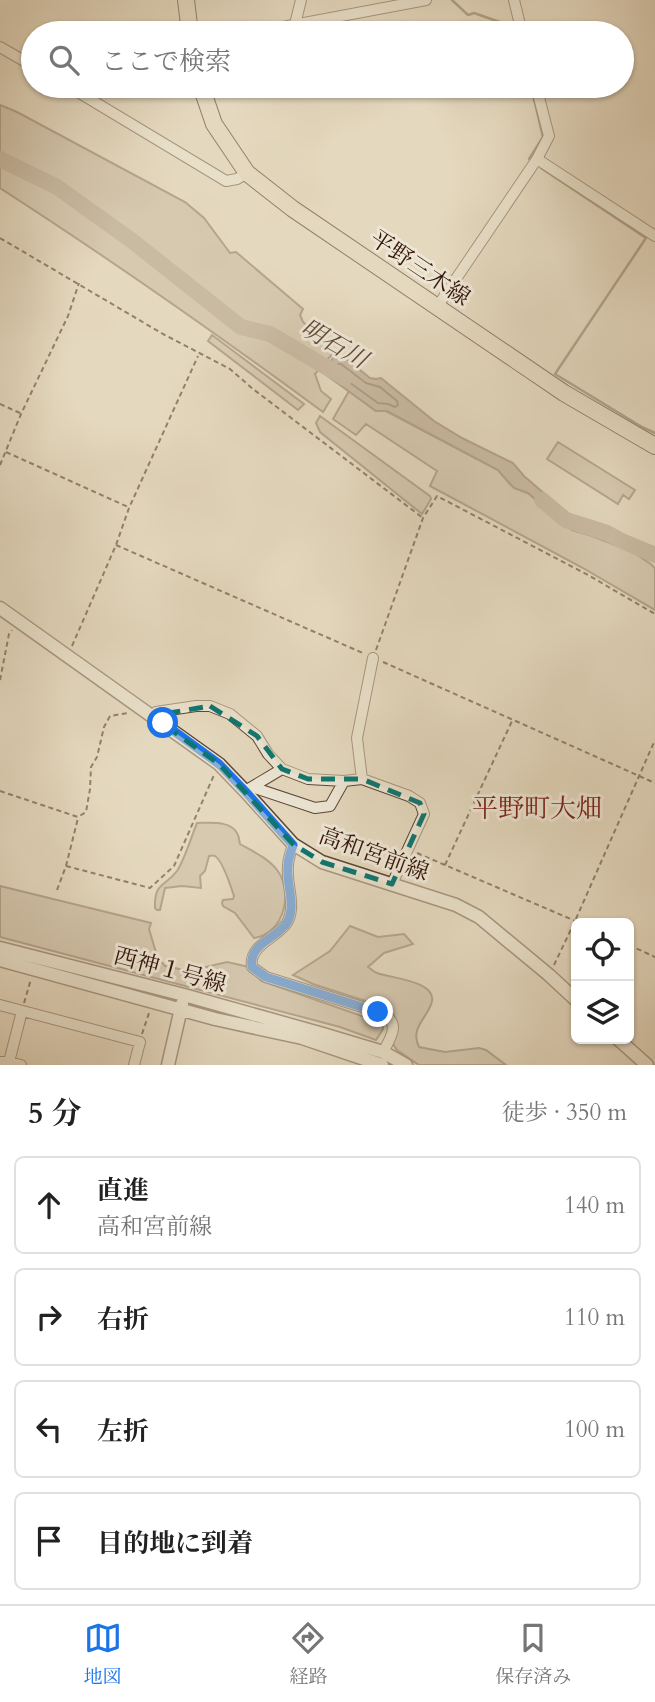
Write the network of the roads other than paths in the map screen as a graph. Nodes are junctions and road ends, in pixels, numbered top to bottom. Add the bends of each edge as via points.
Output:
1 (186, 0) edge
2 (301, 0) edge
3 (426, 0) edge
4 (514, 0) edge
5 (189, 21) edge
6 (296, 21) edge
7 (311, 21) edge
8 (519, 21) edge
9 (0, 47) edge
10 (21, 59) edge
11 (88, 98) edge
12 (205, 98) edge
13 (539, 98) edge
14 (537, 159) junction
15 (247, 173) junction
16 (655, 236) edge
17 (437, 307) junction
18 (655, 446) edge
19 (0, 608) edge
20 (373, 658) road end
21 (152, 716) junction
22 (282, 769) junction
23 (362, 779) junction
24 (344, 781) junction
25 (249, 789) junction
26 (293, 845) junction
27 (392, 884) junction
28 (0, 947) edge
29 (0, 960) edge
30 (184, 995) junction
31 (571, 995) edge
32 (0, 1005) edge
33 (181, 1010) junction
34 (22, 1011) junction
35 (624, 1044) edge
36 (383, 1059) edge
37 (5, 1062) edge
38 (21, 1065) edge
39 (134, 1065) edge
40 (168, 1065) edge
41 (406, 1065) edge
42 (647, 1065) edge

1 - 5 main road
2 - 6 street
3 - 7 street
4 - 8 street
9 - 10 street
11 - 15 street via 226,181
12 - 15 main road, 平野三木線 via 214,124
13 - 14 street via 549,136
14 - 16 street
14 - 17 street
15 - 17 main road, 平野三木線
17 - 18 main road, 平野三木線 via 564,393
19 - 21 street, 高和宮前線
20 - 23 street via 357,738
21 - 22 street via 196,706 230,714 257,736
21 - 25 street, 高和宮前線
22 - 24 street via 308,779
22 - 25 street
23 - 24 street
23 - 27 street via 409,796 420,803 424,814
24 - 25 street via 330,806 315,808
25 - 26 street, 高和宮前線
26 - 27 street, 高和宮前線 via 322,862
26 - 36 street via 288,865 291,914 286,925 252,956 252,967 266,977 389,1017 394,1027
27 - 31 street, 高和宮前線 via 479,917
28 - 30 street, 西神１号線
29 - 33 street, 西神１号線
30 - 33 street
30 - 36 street, 西神１号線 via 323,1034
32 - 34 street
33 - 36 street, 西神１号線
33 - 40 street
34 - 37 street
34 - 39 street via 140,1042
35 - 42 street
36 - 41 street, 西神１号線
37 - 38 street

